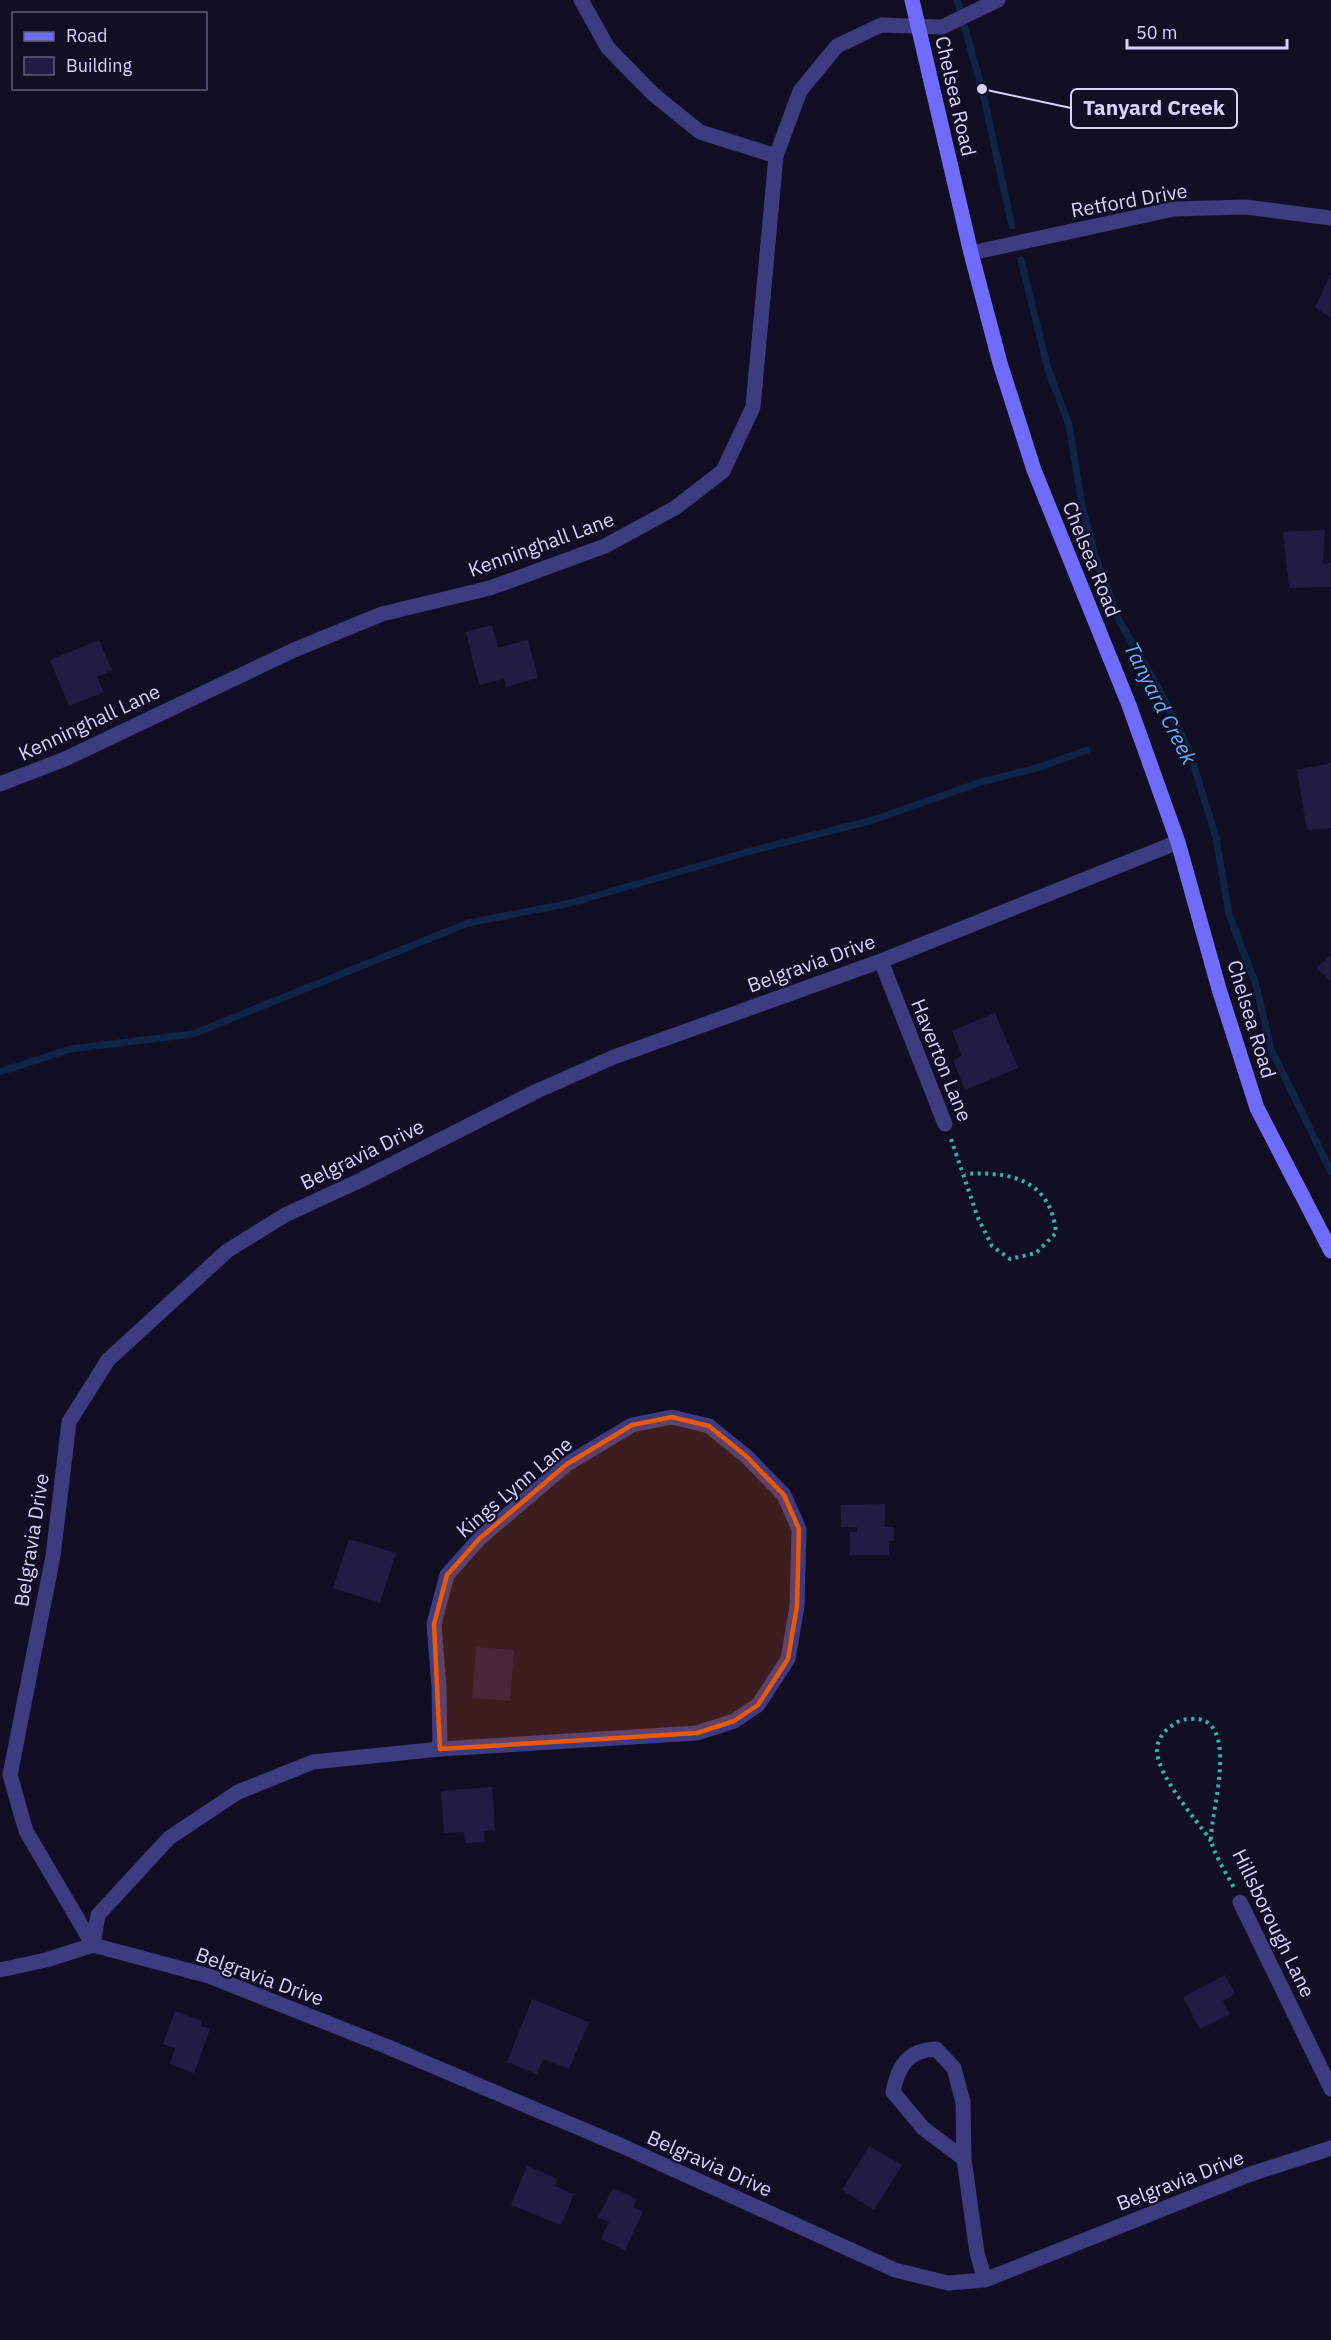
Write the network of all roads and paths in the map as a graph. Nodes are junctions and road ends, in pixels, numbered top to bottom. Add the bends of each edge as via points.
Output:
1 (581, 0) edge
2 (912, 0) edge
3 (998, 0) edge
4 (919, 27) junction
5 (776, 156) junction
6 (1331, 218) edge
7 (971, 254) junction
8 (0, 784) edge
9 (1178, 842) junction
10 (881, 961) junction
11 (945, 1124) joint
12 (965, 1174) junction
13 (1331, 1251) edge
14 (440, 1749) junction
15 (1210, 1841) junction
16 (1240, 1902) joint
17 (93, 1945) junction
18 (0, 1970) edge
19 (1331, 2088) edge
20 (1331, 2148) edge
21 (964, 2159) junction
22 (985, 2280) junction

1 - 5 street via 608,48 653,94 700,132
2 - 4 street, Chelsea Road
3 - 4 street, Kenninghall Lane via 942,27
4 - 5 street, Kenninghall Lane via 881,25 837,46 800,91
4 - 7 street, Chelsea Road
5 - 8 street, Kenninghall Lane via 753,407 723,471 675,508 605,546 490,588 382,614 294,650 65,759
6 - 7 street, Retford Drive via 1246,207 1174,209
7 - 9 street, Chelsea Road via 1034,470 1129,705
9 - 10 street, Belgravia Drive
9 - 13 street, Chelsea Road via 1257,1108
10 - 11 street, Haverton Lane
10 - 17 street, Belgravia Drive via 614,1057 285,1215 227,1251 108,1360 69,1422 53,1556 10,1775 26,1831
11 - 12 path, Haverton Lane
12 - 12 path, Haverton Lane via 978,1218 992,1246 1010,1259 1036,1253 1056,1233 1054,1212 1040,1191 1013,1177
14 - 14 street, Kings Lynn Lane via 434,1624 447,1575 480,1538 567,1464 632,1425 672,1417 709,1426 784,1495 800,1529 797,1606 788,1659 758,1704 734,1722 697,1733
14 - 17 street, Kings Lynn Lane via 313,1762 238,1792 169,1838 98,1915
15 - 15 path, Hillsborough Lane via 1222,1760 1220,1742 1209,1724 1199,1718 1182,1719 1162,1733 1157,1750 1164,1773
15 - 16 path, Hillsborough Lane
16 - 19 street, Hillsborough Lane
17 - 18 street
17 - 22 street, Belgravia Drive via 209,1976 387,2047 622,2146 895,2270 948,2283
20 - 22 street, Belgravia Drive via 1248,2175
21 - 21 street via 963,2102 954,2068 936,2049 921,2049 896,2076 893,2092 923,2128
21 - 22 street via 977,2253

